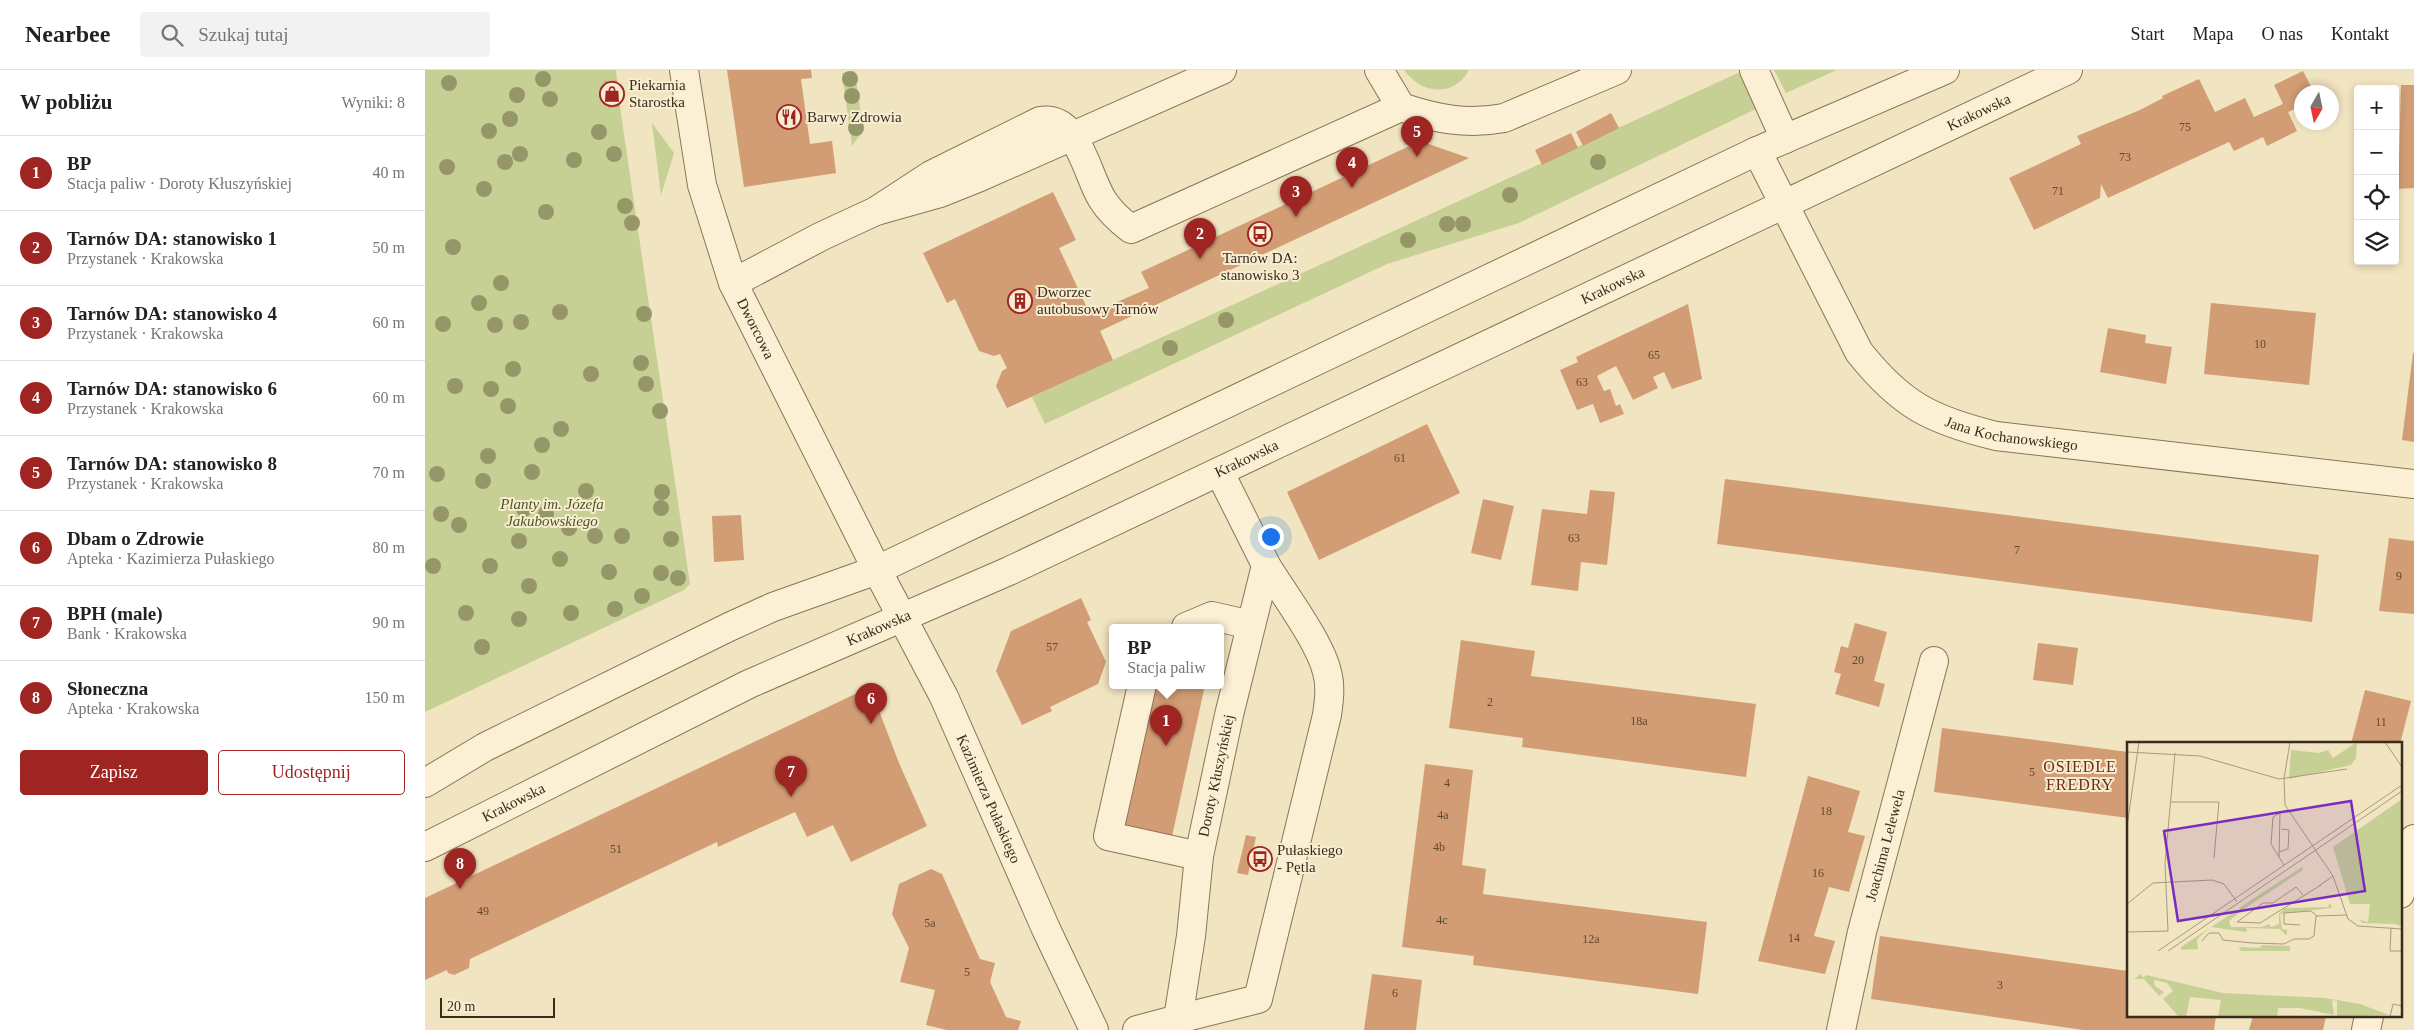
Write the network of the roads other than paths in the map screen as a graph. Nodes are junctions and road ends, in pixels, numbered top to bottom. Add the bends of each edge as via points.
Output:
1 (684, 70) edge
2 (1222, 70) edge
3 (1379, 70) edge
4 (1617, 70) edge
5 (1754, 70) edge
6 (1945, 70) edge
7 (2068, 70) edge
8 (1401, 106) junction
9 (1073, 136) junction
10 (1785, 139) junction
11 (1757, 151) junction
12 (1782, 204) junction
13 (733, 283) junction
14 (1220, 473) junction
15 (2414, 484) edge
16 (1265, 565) junction
17 (877, 570) junction
18 (903, 618) junction
19 (1193, 624) edge
20 (1251, 625) junction
21 (1934, 661) dead end
22 (1141, 689) edge
23 (425, 783) edge
24 (2414, 839) edge
25 (425, 846) edge
26 (1199, 856) junction
27 (2401, 890) edge
28 (1178, 1019) junction
29 (1094, 1030) edge
30 (1137, 1030) edge
31 (1841, 1030) edge

1 - 13 street, Dworcowa via 702,185
2 - 9 street
3 - 8 street
4 - 8 street via 1504,118 1485,122 1445,120
5 - 10 street
6 - 10 street
7 - 12 street, Krakowska
8 - 9 street via 1131,229 1114,216 1101,197
9 - 13 street via 956,187 876,212 822,236
10 - 11 street
11 - 12 street, Jana Kochanowskiego
11 - 17 street
12 - 14 street, Krakowska
12 - 15 street, Jana Kochanowskiego via 1859,352 1881,380 1936,418 1996,436
13 - 17 street, Dworcowa
14 - 16 street
14 - 18 street, Krakowska
16 - 20 street, Doroty Kłuszyńskiej
16 - 28 street via 1321,655 1330,695 1327,715 1258,999
17 - 18 street, Kazimierza Pułaskiego
17 - 23 street via 773,607 729,627 485,747
18 - 25 street, Krakowska via 749,684
18 - 29 street, Kazimierza Pułaskiego via 944,697
19 - 20 street via 1212,616
20 - 26 street, Doroty Kłuszyńskiej
21 - 31 street, Joachima Lelewela via 1862,932
22 - 26 street via 1108,836
24 - 27 street
26 - 28 street, Doroty Kłuszyńskiej
28 - 30 street

